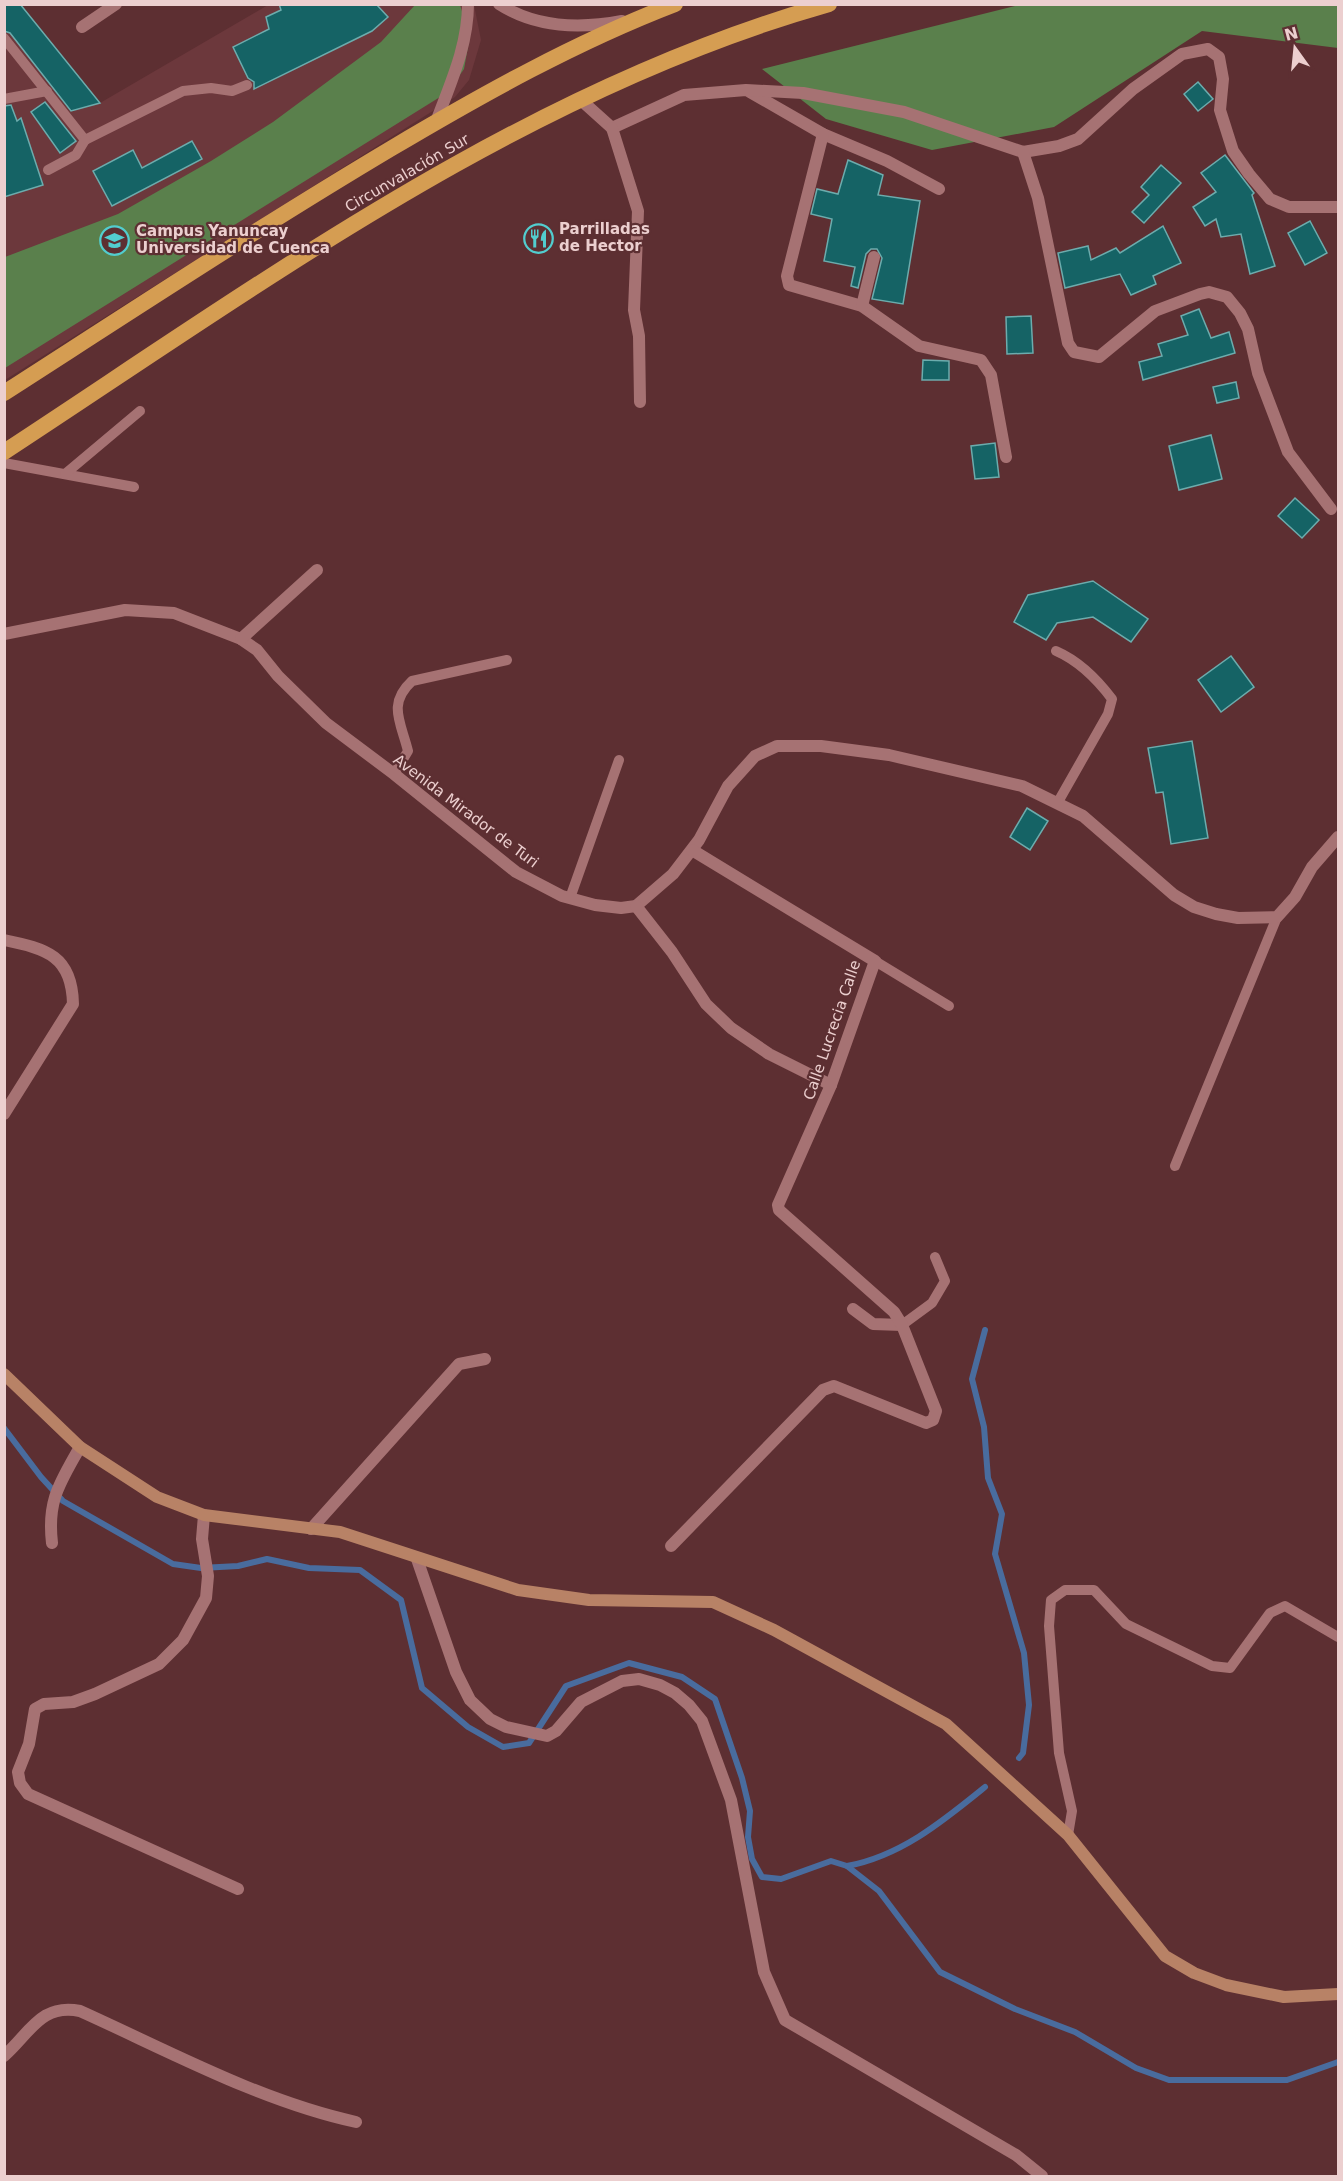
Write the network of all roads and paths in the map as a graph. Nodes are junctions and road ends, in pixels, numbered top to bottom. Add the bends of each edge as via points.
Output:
1 (116, 4) edge
2 (468, 4) edge
3 (499, 4) edge
4 (675, 4) edge
5 (829, 4) edge
6 (640, 18) junction
7 (82, 27) dead end
8 (4, 38) edge
9 (247, 85) dead end
10 (746, 90) junction
11 (47, 91) junction
12 (4, 99) edge
13 (582, 101) junction
14 (436, 122) junction
15 (612, 128) junction
16 (823, 134) junction
17 (85, 140) junction
18 (1023, 152) junction
19 (48, 170) dead end
20 (939, 189) dead end
21 (1338, 207) edge
22 (873, 257) dead end
23 (862, 306) junction
24 (4, 393) edge
25 (640, 402) dead end
26 (140, 411) dead end
27 (4, 452) edge
28 (1006, 457) dead end
29 (4, 463) edge
30 (65, 474) junction
31 (134, 487) dead end
32 (1331, 510) dead end
33 (317, 570) dead end
34 (4, 634) edge
35 (241, 639) junction
36 (1056, 651) dead end
37 (507, 660) dead end
38 (620, 760) dead end
39 (394, 774) junction
40 (1058, 802) junction
41 (1338, 837) edge
42 (692, 849) junction
43 (570, 898) junction
44 (636, 906) junction
45 (1277, 917) junction
46 (4, 940) edge
47 (875, 961) junction
48 (949, 1006) dead end
49 (831, 1084) junction
50 (4, 1114) edge
51 (1175, 1166) dead end
52 (935, 1257) dead end
53 (853, 1309) dead end
54 (902, 1325) junction
55 (485, 1359) dead end
56 (4, 1374) edge
57 (80, 1447) junction
58 (204, 1515) junction
59 (311, 1529) junction
60 (52, 1543) dead end
61 (671, 1546) dead end
62 (417, 1559) junction
63 (1338, 1637) edge
64 (1068, 1835) junction
65 (238, 1889) dead end
66 (1338, 1994) edge
67 (4, 2056) edge
68 (356, 2122) dead end
69 (1042, 2176) edge

1 - 7 street
2 - 14 street via 468,24 456,69
3 - 6 street via 552,26 600,25
4 - 6 highway, Circunvalación Sur
5 - 13 highway, Circunvalación Sur via 670,58
6 - 14 highway, Circunvalación Sur
8 - 11 lane
9 - 17 lane via 232,91 183,91
10 - 15 street via 684,95
10 - 16 street
10 - 18 street via 803,93 904,112
11 - 12 lane
11 - 17 lane
13 - 15 street
13 - 27 highway, Circunvalación Sur via 481,150 402,195
14 - 24 highway, Circunvalación Sur via 307,198
15 - 25 street via 638,211 634,310 639,336
16 - 20 street via 887,161
16 - 23 street via 787,276 789,285
17 - 19 lane via 76,155
18 - 21 street via 1078,139 1133,89 1182,54 1209,49 1219,57 1220,110 1226,131 1233,151 1249,174 1270,199 1289,207
18 - 32 street via 1038,198 1068,343 1074,352 1098,357 1155,311 1189,296 1209,292 1227,297 1248,329 1258,373 1288,452
22 - 23 street
23 - 28 street via 919,346 981,360 991,375
26 - 30 lane
29 - 30 lane
30 - 31 lane
33 - 35 street
34 - 35 street, Avenida Mirador de Turi via 126,610 174,613
35 - 39 street, Avenida Mirador de Turi via 257,650 326,723
36 - 40 lane via 1072,658 1112,699 1108,714
37 - 39 lane via 412,681 400,692 396,714 408,751
38 - 43 lane
39 - 43 street, Avenida Mirador de Turi via 516,872
40 - 42 street via 1022,786 889,755 821,746 777,746 755,756 728,786
40 - 45 street via 1083,816 1174,896 1194,907 1238,918
41 - 45 street
42 - 44 street via 674,874
42 - 47 street, Calle Lucrecia Calle
43 - 44 street, Avenida Mirador de Turi via 621,908
44 - 49 street via 706,1004 731,1028 769,1054
45 - 51 lane
46 - 50 street via 34,946 52,956 68,971 73,1004
47 - 48 lane
47 - 49 street, Calle Lucrecia Calle
49 - 54 street, Calle Lucrecia Calle via 778,1205 783,1215 894,1312
52 - 54 lane via 945,1281 932,1303
53 - 54 street via 873,1324
54 - 61 street via 936,1411 933,1420 926,1423 913,1419 834,1386 823,1390
55 - 59 street via 459,1364
56 - 57 main road
57 - 58 main road via 157,1497
57 - 60 street via 59,1484 49,1516
58 - 59 main road
58 - 65 street via 206,1598 183,1641 159,1664 94,1694 35,1709 29,1744 18,1772 28,1794
59 - 62 main road via 340,1532
62 - 64 main road via 518,1590 577,1599 713,1602 774,1630 946,1724
62 - 69 street via 456,1672 470,1700 490,1719 536,1736 547,1736 581,1702 622,1681 639,1679 675,1693 702,1721 731,1800 764,1972 785,2020 1017,2156
63 - 64 lane via 1285,1606 1270,1613 1230,1668 1212,1666 1126,1624 1094,1590 1065,1590 1051,1600 1049,1626 1059,1753 1072,1811
64 - 66 main road via 1165,1956 1226,1985 1284,1997
67 - 68 street via 49,2011 63,2007 268,2094

